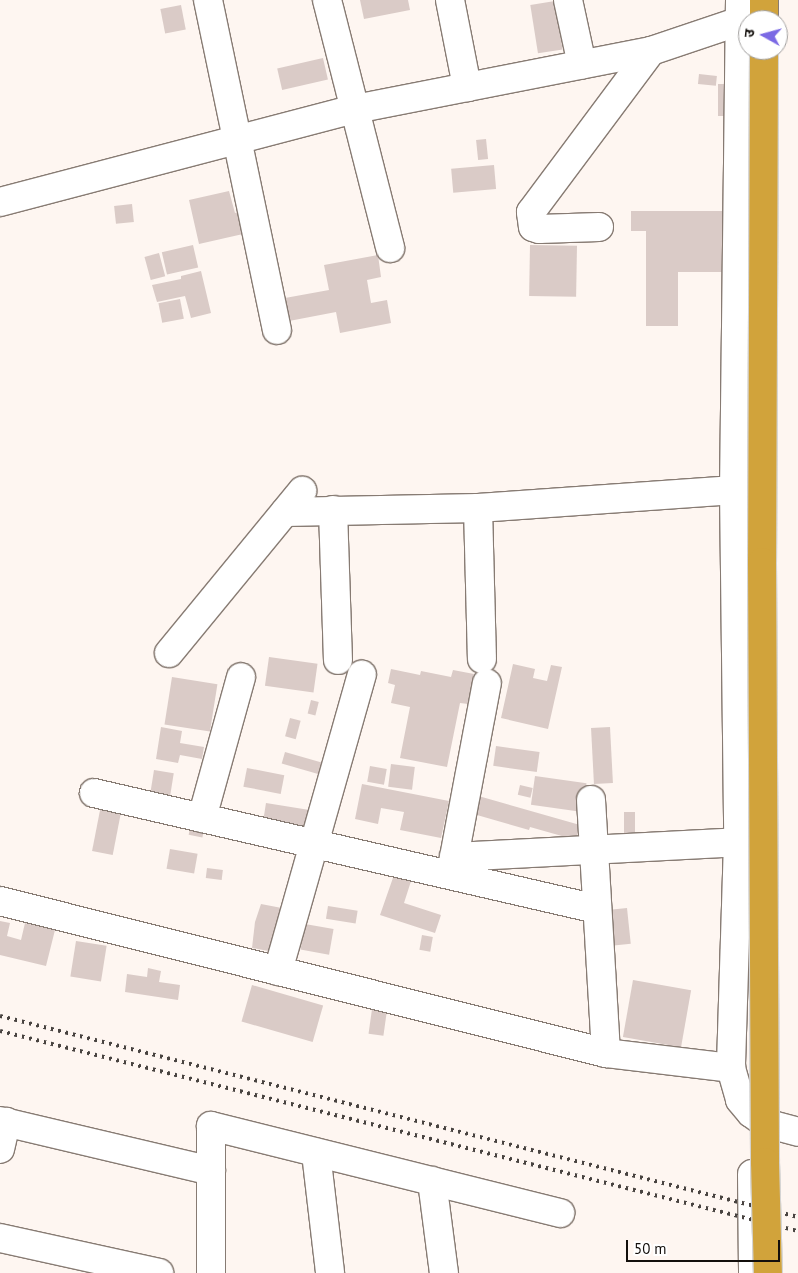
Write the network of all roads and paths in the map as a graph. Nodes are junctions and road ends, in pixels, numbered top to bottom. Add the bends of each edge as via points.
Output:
1 (208, 0) edge
2 (327, 0) edge
3 (450, 0) edge
4 (568, 0) edge
5 (764, 0) edge
6 (753, 10) edge
7 (738, 18) edge
8 (651, 51) junction
9 (747, 60) edge
10 (764, 60) edge
11 (582, 65) junction
12 (467, 87) junction
13 (355, 109) junction
14 (237, 140) junction
15 (0, 202) edge
16 (599, 227) dead end
17 (390, 248) dead end
18 (277, 330) dead end
19 (734, 490) junction
20 (478, 508) junction
21 (333, 510) junction
22 (169, 653) dead end
23 (338, 660) dead end
24 (362, 674) dead end
25 (241, 677) dead end
26 (94, 793) dead end
27 (591, 800) dead end
28 (202, 818) junction
29 (738, 842) junction
30 (314, 844) junction
31 (594, 851) junction
32 (453, 866) junction
33 (0, 901) edge
34 (597, 909) junction
35 (278, 971) junction
36 (606, 1054) junction
37 (731, 1068) junction
38 (751, 1113) junction
39 (3, 1121) edge
40 (798, 1132) edge
41 (0, 1149) edge
42 (316, 1153) junction
43 (211, 1171) junction
44 (432, 1181) junction
45 (560, 1213) dead end
46 (0, 1238) edge
47 (159, 1273) edge
48 (212, 1273) edge
49 (330, 1273) edge
50 (444, 1273) edge
51 (753, 1273) edge
52 (768, 1273) edge

1 - 14 street
2 - 13 street
3 - 12 street
4 - 11 street
5 - 6 highway
7 - 8 street
8 - 11 street
8 - 16 street via 532,212 533,227 539,229
9 - 19 street
10 - 52 highway, bridge via 762,562
11 - 12 street
12 - 13 street
13 - 14 street
13 - 17 street
14 - 15 street
14 - 18 street
19 - 20 street
19 - 29 street
20 - 21 street
20 - 32 street via 484,671
21 - 22 street via 294,502
21 - 23 street
24 - 30 street
25 - 28 street
26 - 28 street
27 - 31 street
28 - 30 street
29 - 31 street
29 - 37 street
30 - 32 street
30 - 35 street
31 - 32 street
31 - 34 street
32 - 34 street
33 - 35 street
34 - 36 street
35 - 36 street
36 - 37 street
37 - 38 street via 740,1100
38 - 40 street via 765,1123
38 - 51 street
39 - 41 street
39 - 43 street
42 - 43 street via 211,1126
42 - 44 street
42 - 49 street
43 - 48 street
44 - 45 street
44 - 50 street
46 - 47 street

